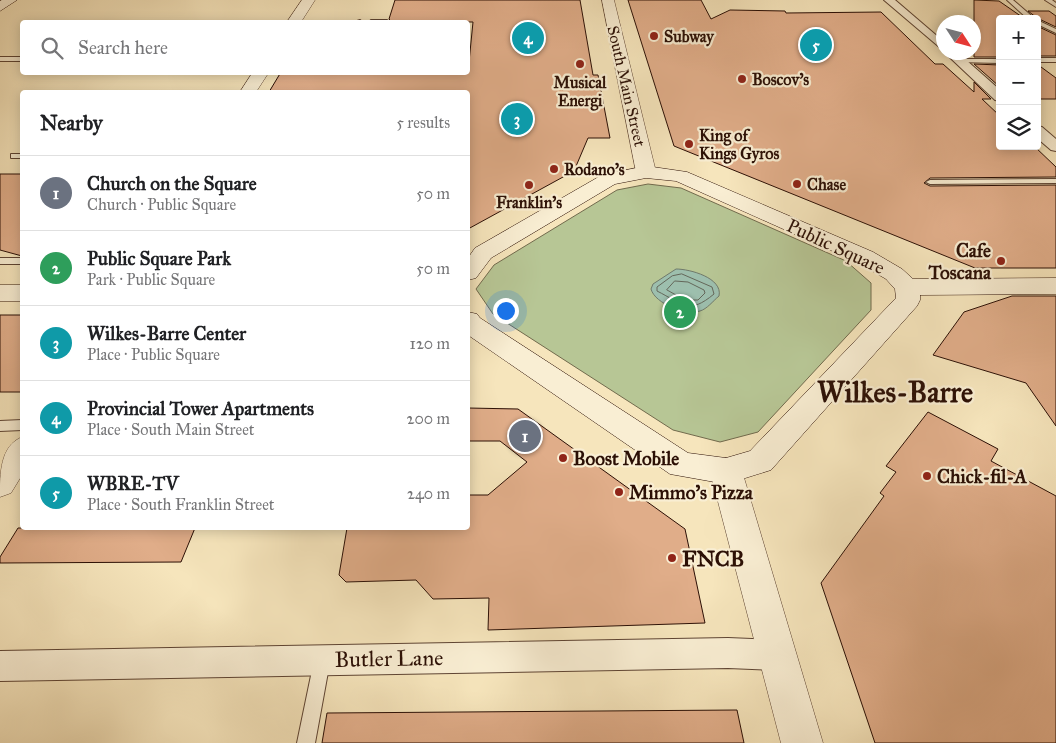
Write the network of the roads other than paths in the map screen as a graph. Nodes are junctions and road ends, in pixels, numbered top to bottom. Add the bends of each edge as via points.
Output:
1 (11, 0) edge
2 (309, 0) edge
3 (608, 0) edge
4 (889, 0) edge
5 (1010, 0) edge
6 (1048, 0) edge
7 (1056, 6) edge
8 (0, 7) edge
9 (1027, 15) edge
10 (295, 20) edge
11 (1041, 24) edge
12 (1056, 31) edge
13 (936, 41) edge
14 (0, 59) edge
15 (20, 59) edge
16 (981, 59) edge
17 (957, 60) edge
18 (1041, 60) edge
19 (1056, 60) edge
20 (996, 61) edge
21 (259, 75) edge
22 (249, 90) edge
23 (996, 94) edge
24 (1041, 134) edge
25 (1056, 147) edge
26 (646, 172) junction
27 (1056, 181) edge
28 (930, 182) dead end
29 (0, 261) edge
30 (20, 261) edge
31 (470, 270) edge
32 (907, 287) junction
33 (1054, 288) edge
34 (20, 293) edge
35 (0, 294) edge
36 (470, 324) edge
37 (0, 426) edge
38 (20, 426) edge
39 (20, 452) edge
40 (726, 470) junction
41 (0, 484) edge
42 (779, 655) junction
43 (322, 659) junction
44 (0, 666) edge
45 (306, 743) edge
46 (802, 743) edge

1 - 8 main road
2 - 10 main road
3 - 26 main road, South Main Street
4 - 13 street
5 - 9 lane
6 - 7 lane
11 - 12 lane
14 - 15 lane
16 - 20 lane
17 - 23 street
18 - 19 lane
21 - 22 main road
24 - 25 street
26 - 31 main road, Public Square via 609,179 483,252
26 - 32 main road, Public Square via 680,176 865,257 894,274
27 - 28 lane
29 - 30 lane
32 - 33 main road
32 - 40 main road via 908,300 760,461
34 - 35 main road
36 - 40 main road via 681,465
37 - 38 lane
39 - 41 main road
40 - 42 main road
42 - 43 street, Butler Lane
42 - 46 main road
43 - 44 street, Butler Lane
43 - 45 lane

